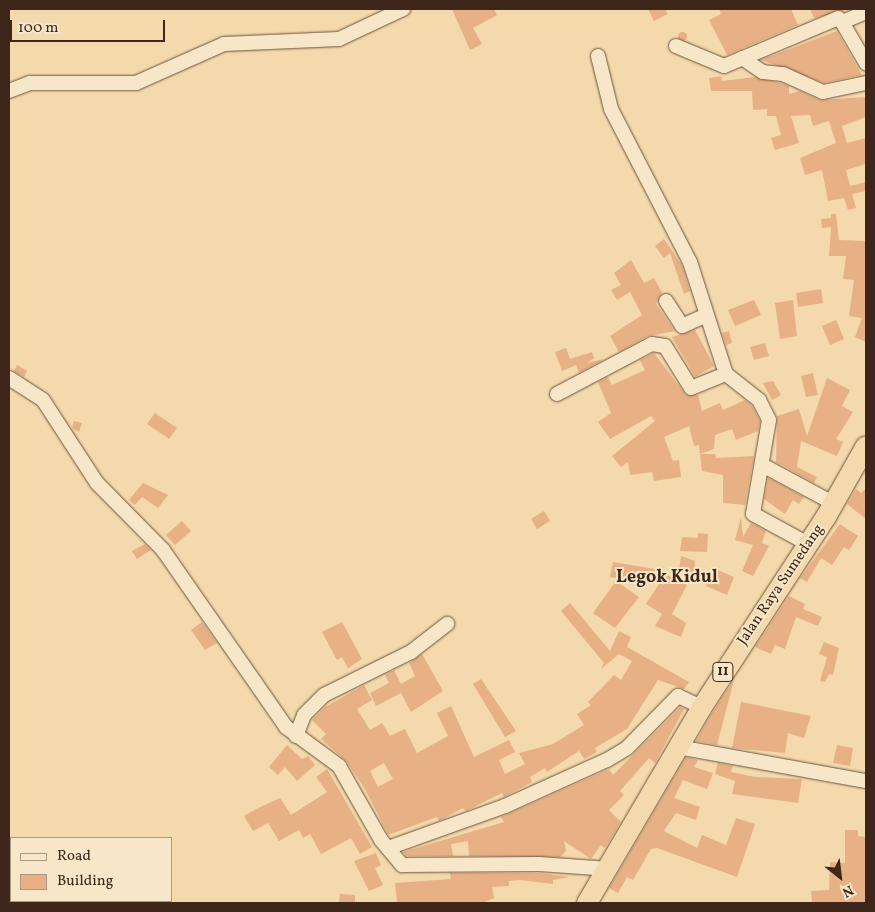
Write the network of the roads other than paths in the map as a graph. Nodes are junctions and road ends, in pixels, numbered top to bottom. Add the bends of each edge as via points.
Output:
1 (403, 9) edge
2 (866, 12) edge
3 (838, 16) edge
4 (676, 46) dead end
5 (598, 56) dead end
6 (742, 58) junction
7 (866, 63) edge
8 (866, 83) edge
9 (9, 90) edge
10 (666, 301) dead end
11 (708, 315) junction
12 (726, 374) junction
13 (9, 378) edge
14 (557, 394) dead end
15 (866, 446) edge
16 (764, 466) junction
17 (833, 503) junction
18 (808, 544) junction
19 (447, 624) dead end
20 (702, 707) junction
21 (296, 736) junction
22 (678, 747) junction
23 (866, 781) edge
24 (388, 848) junction
25 (610, 869) junction
26 (587, 903) edge

1 - 9 street via 339,38 224,44 136,83 30,83
2 - 3 street
3 - 6 street
3 - 7 street
4 - 6 street via 718,66
5 - 11 street via 611,109 678,234
6 - 8 street via 763,72 783,74 822,92
10 - 11 street via 682,326
11 - 12 street
12 - 14 street via 691,388 665,346 652,344
12 - 16 street via 765,409 770,433
13 - 21 street via 48,406 82,464 194,589 276,714
15 - 17 highway, Jalan Raya Sumedang / 11
16 - 17 street
16 - 18 street via 753,514
17 - 18 highway, Jalan Raya Sumedang / 11
18 - 20 highway, Jalan Raya Sumedang / 11
19 - 21 street via 396,660 324,695 304,715
20 - 22 highway, Jalan Raya Sumedang / 11
20 - 24 street via 679,695 628,748 607,760 497,810
21 - 24 street via 339,766
22 - 23 street
22 - 25 highway, Jalan Raya Sumedang / 11
24 - 25 street via 408,868 539,864
25 - 26 highway, Jalan Raya Sumedang / 11

